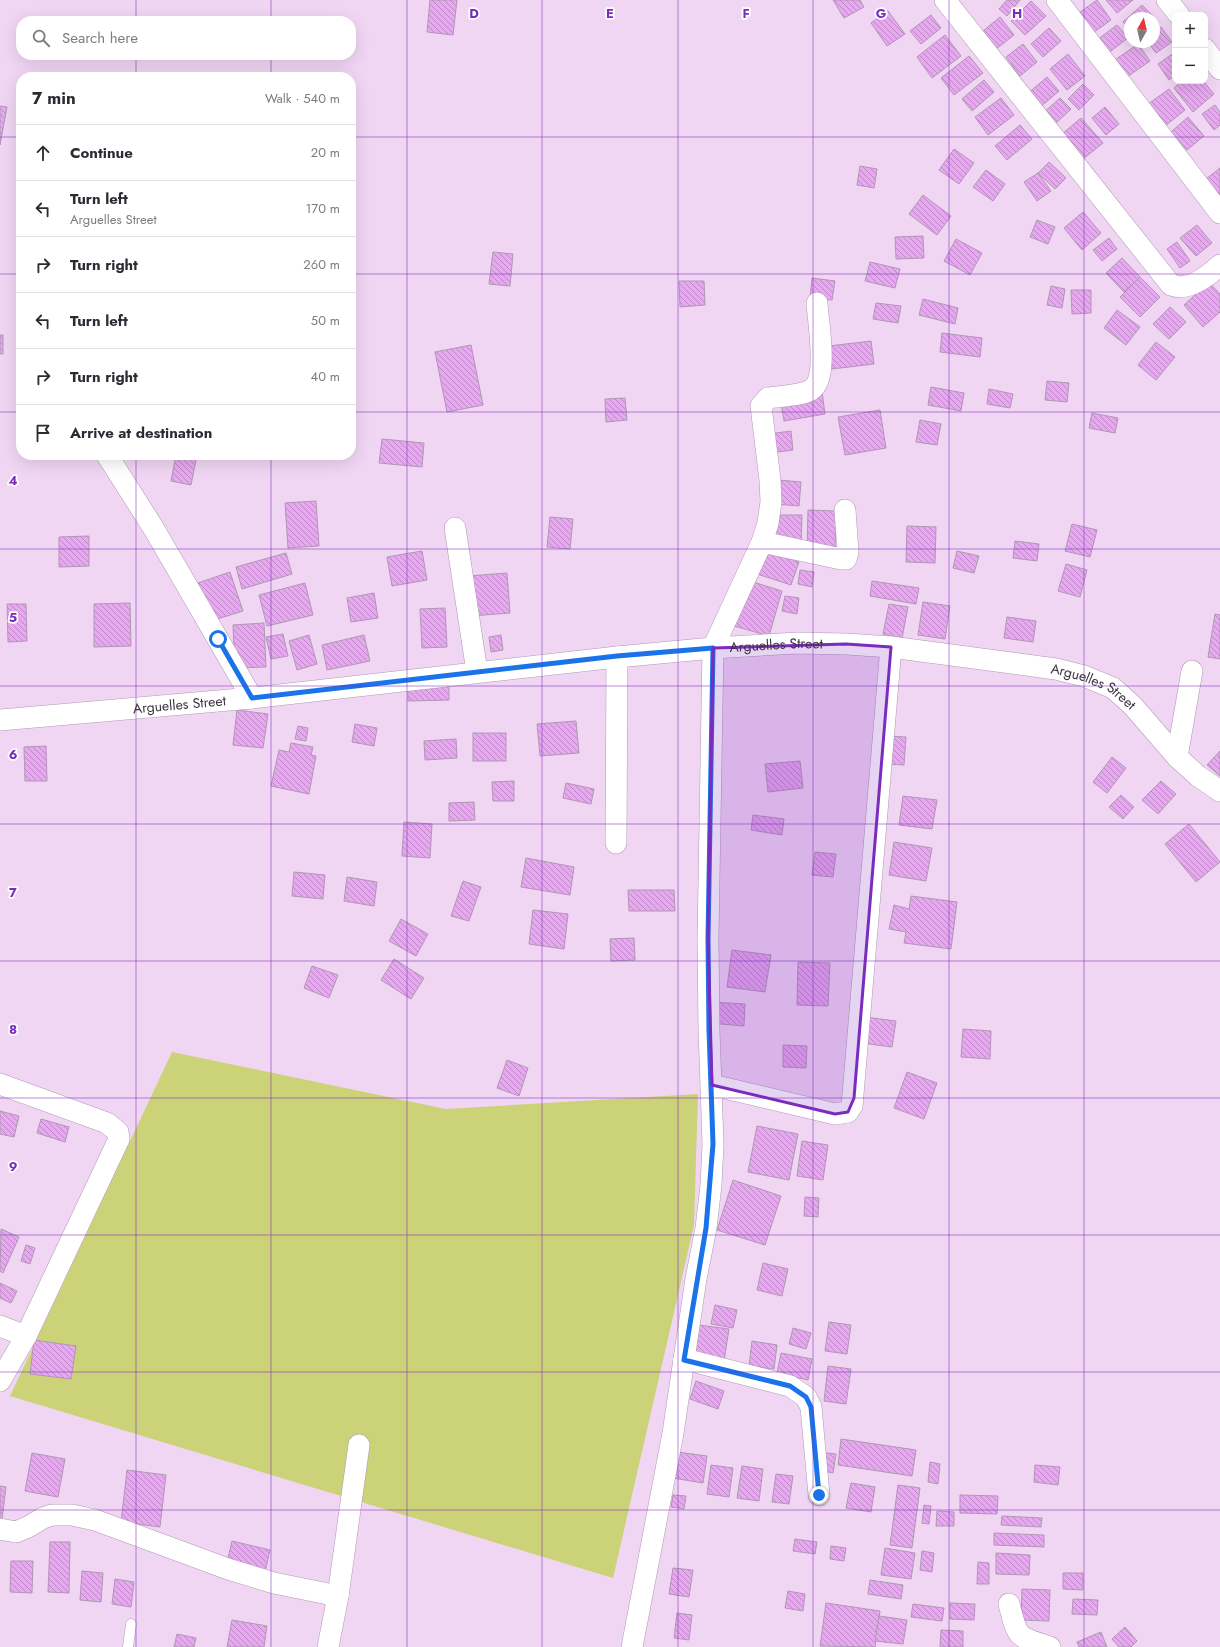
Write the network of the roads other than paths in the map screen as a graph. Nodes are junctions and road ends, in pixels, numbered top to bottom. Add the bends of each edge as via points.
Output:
1 (945, 0) edge
2 (1057, 0) edge
3 (1167, 0) edge
4 (1177, 12) edge
5 (1208, 53) edge
6 (1220, 69) edge
7 (1220, 213) edge
8 (1220, 265) edge
9 (817, 303) dead end
10 (110, 460) edge
11 (845, 510) dead end
12 (455, 528) dead end
13 (762, 542) junction
14 (892, 647) junction
15 (713, 648) junction
16 (617, 656) junction
17 (1192, 671) dead end
18 (477, 672) junction
19 (252, 698) junction
20 (0, 720) edge
21 (1177, 756) junction
22 (1220, 791) edge
23 (616, 843) dead end
24 (0, 1084) edge
25 (712, 1085) junction
26 (0, 1326) edge
27 (26, 1336) junction
28 (684, 1360) junction
29 (0, 1381) edge
30 (359, 1444) dead end
31 (819, 1495) dead end
32 (0, 1529) edge
33 (338, 1596) junction
34 (1009, 1604) dead end
35 (131, 1624) dead end
36 (128, 1647) edge
37 (328, 1647) edge
38 (632, 1647) edge
39 (1050, 1647) edge

1 - 8 street via 1172,285 1189,286
2 - 7 street
3 - 4 street
5 - 6 street
9 - 13 street via 822,363 817,383 803,392 768,398 761,406 771,502
10 - 19 street via 154,529
11 - 13 street via 848,552 846,559
12 - 18 street
13 - 15 street
14 - 15 street, Arguelles Street via 797,644
14 - 21 street, Arguelles Street via 1056,668 1084,676 1113,688 1133,706
14 - 25 street via 852,1106 848,1112 835,1114
15 - 16 street, Arguelles Street
15 - 25 street via 708,939
16 - 18 street, Arguelles Street
16 - 23 street
17 - 21 street
18 - 19 street, Arguelles Street
19 - 20 street, Arguelles Street
21 - 22 street, Arguelles Street via 1198,776
24 - 27 street via 107,1123 118,1132 119,1139
25 - 28 street via 711,1185
26 - 27 street
27 - 29 street
28 - 31 street via 790,1386 806,1397 811,1407
28 - 38 street via 673,1433
30 - 33 street
32 - 33 street via 16,1532 52,1515 72,1515 95,1520 228,1570 274,1583
33 - 37 street
34 - 39 street via 1016,1632 1021,1637
35 - 36 lane

